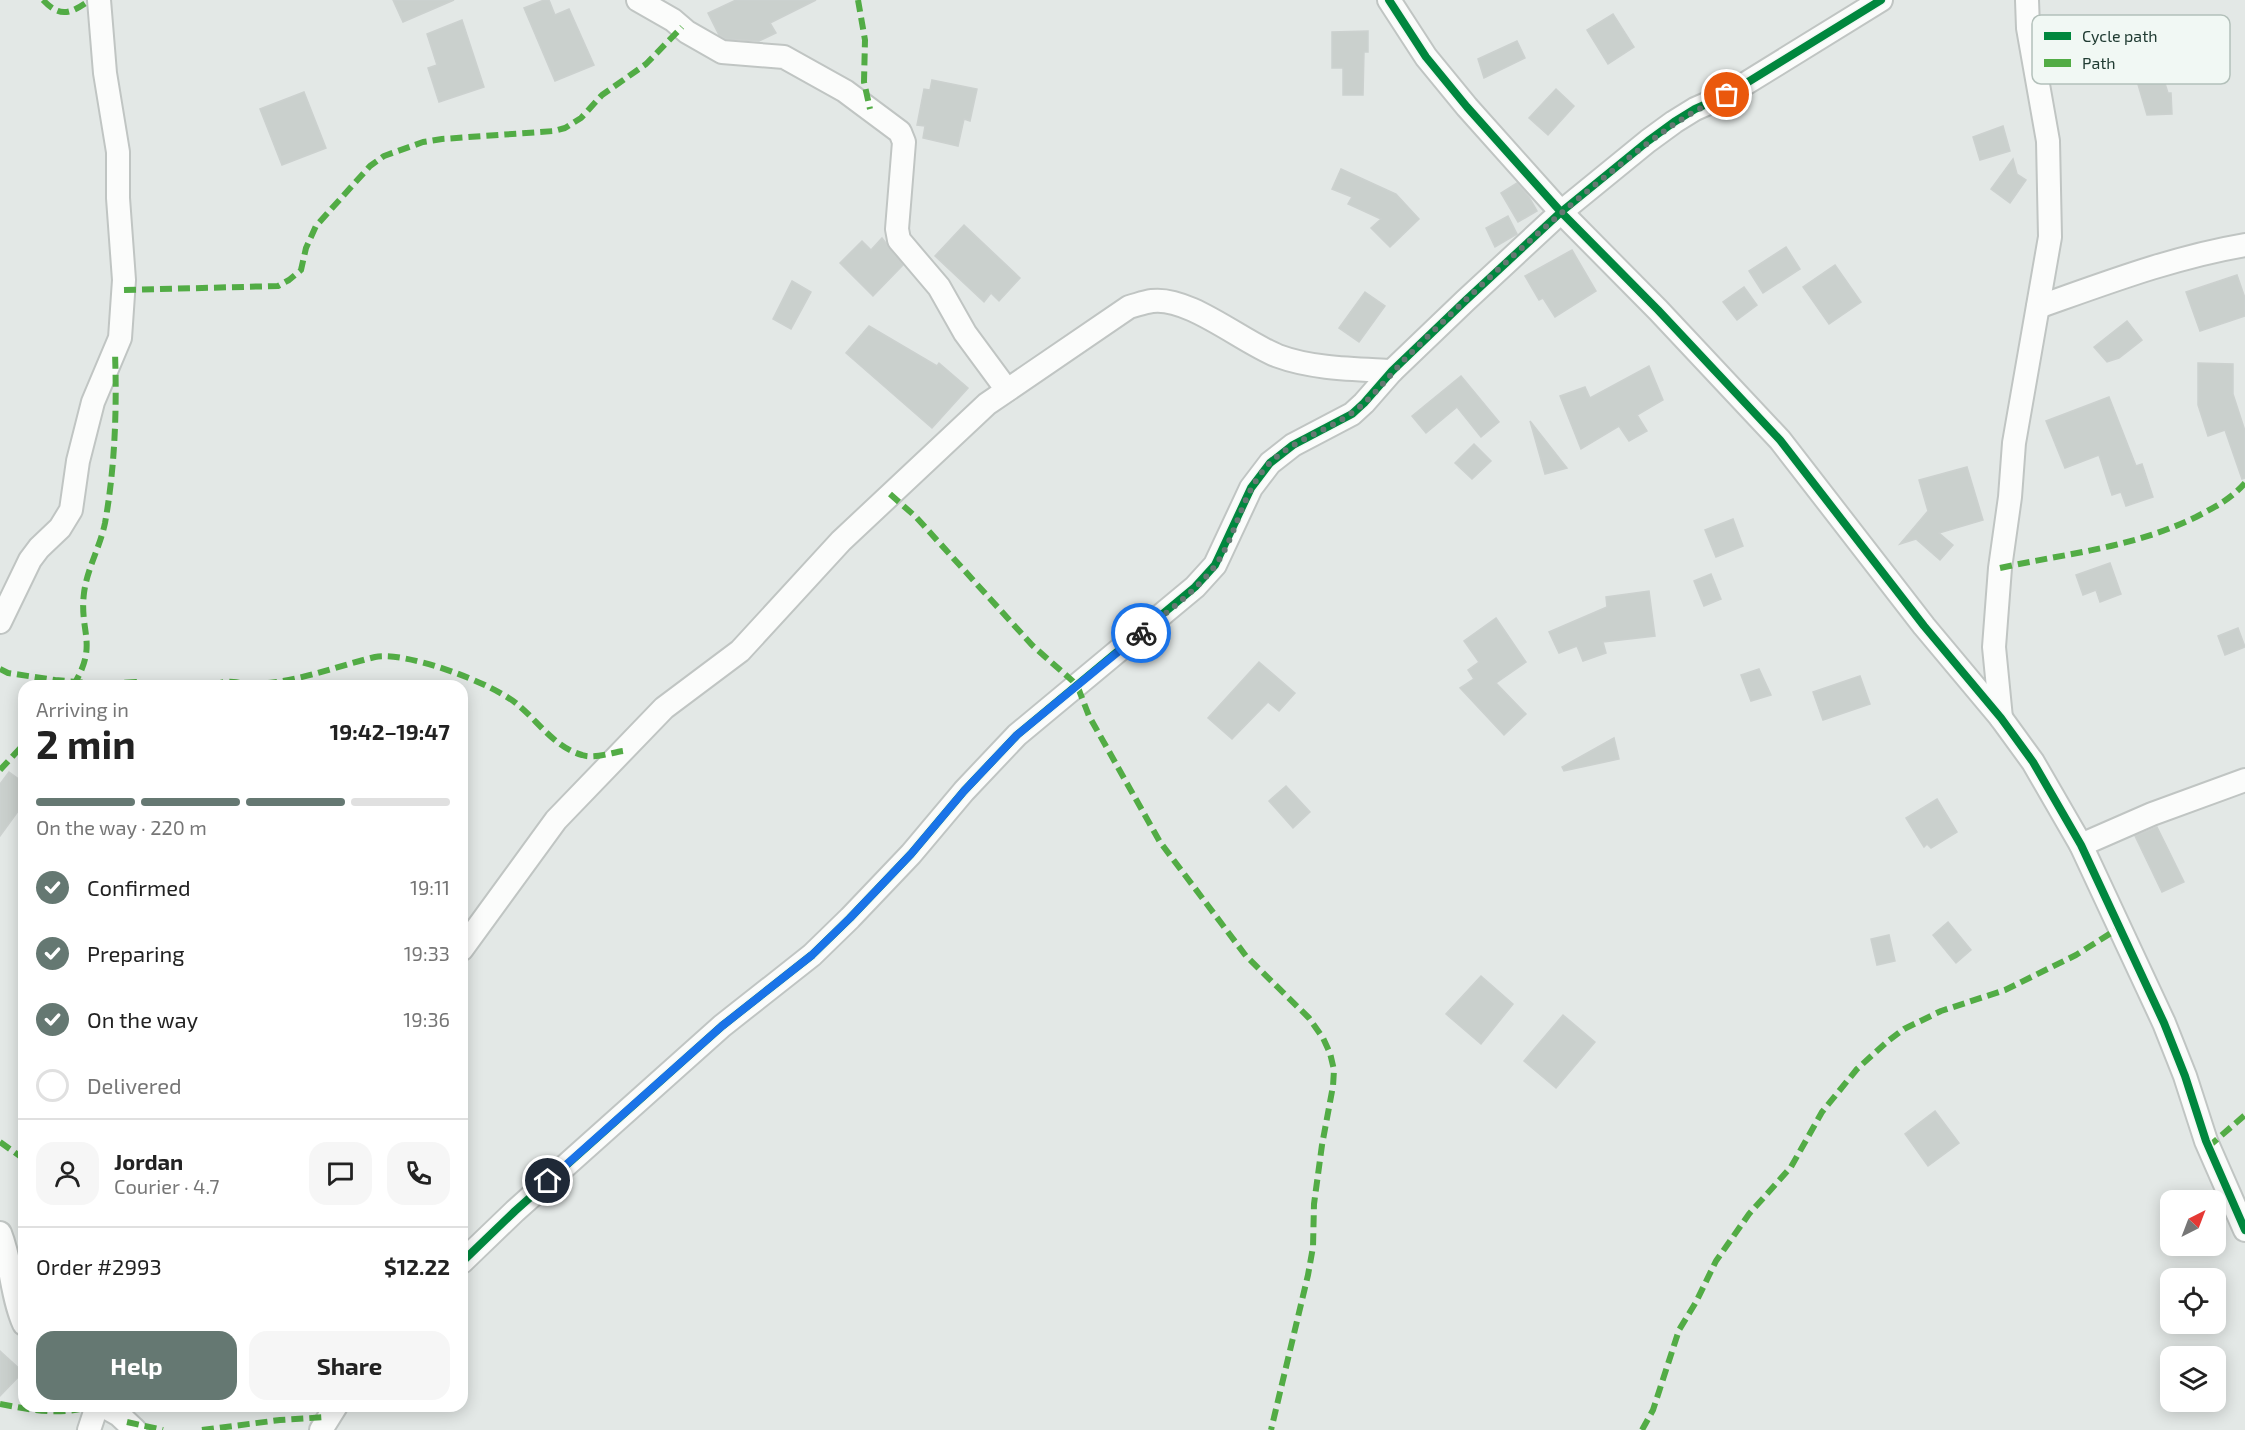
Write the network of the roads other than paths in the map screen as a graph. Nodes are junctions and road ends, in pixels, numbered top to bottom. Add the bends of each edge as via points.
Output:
1 (99, 0) edge
2 (638, 0) edge
3 (1389, 0) edge
4 (1881, 0) edge
5 (2027, 0) edge
6 (2032, 51) edge
7 (2038, 84) edge
8 (1561, 212) junction
9 (2245, 246) edge
10 (2038, 307) junction
11 (1392, 371) junction
12 (1007, 390) junction
13 (0, 622) edge
14 (2001, 718) junction
15 (2245, 780) edge
16 (2082, 845) junction
17 (468, 940) edge
18 (2245, 1230) edge
19 (0, 1233) edge
20 (468, 1256) edge
21 (18, 1308) edge
22 (95, 1412) edge
23 (114, 1412) edge
24 (332, 1412) edge
25 (89, 1430) edge
26 (135, 1430) edge
27 (321, 1430) edge

1 - 13 street via 118,152 124,280 120,338 93,402 68,518 30,561
2 - 12 street via 722,52 784,57 846,91 900,132 904,142 899,240 939,287 965,333
3 - 8 street via 1426,57
4 - 8 street via 1727,95 1674,122
5 - 6 street
7 - 10 street via 2048,141 2050,194 2050,237
8 - 11 street
8 - 14 street via 1780,440 1924,626
9 - 10 street via 2185,258
10 - 14 street via 2014,443 2000,568 1994,647
11 - 12 street via 1287,358 1194,311 1153,301 1130,307
11 - 20 street via 1352,414 1293,445 1270,463 1251,488 1215,565 1195,587 1017,735 843,926 663,1077
12 - 17 street via 946,441 841,541 740,651 664,708 556,820
14 - 16 street via 2033,762
15 - 16 street
16 - 18 street via 2164,1023 2206,1141
19 - 21 street
22 - 25 street
23 - 26 street
24 - 27 street

